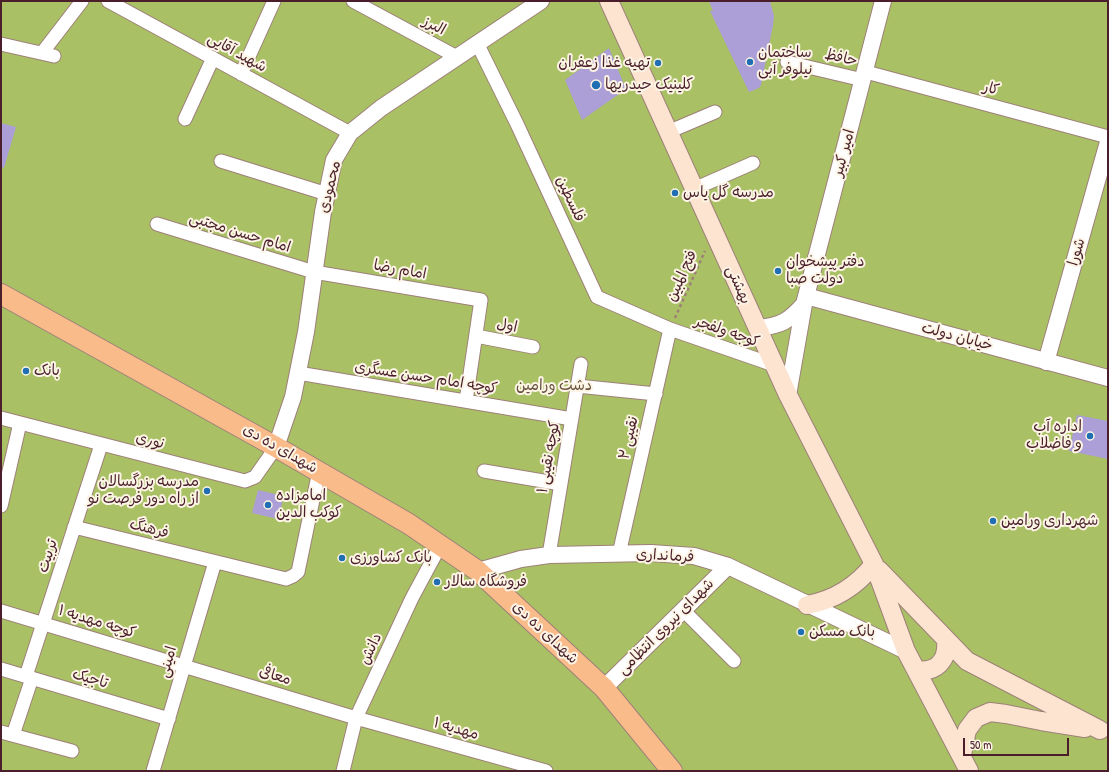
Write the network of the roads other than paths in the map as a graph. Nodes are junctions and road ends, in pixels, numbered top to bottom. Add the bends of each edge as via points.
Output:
1 (82, 1) edge
2 (108, 1) edge
3 (274, 1) edge
4 (353, 1) edge
5 (541, 1) edge
6 (609, 1) edge
7 (883, 1) edge
8 (477, 43) junction
9 (1, 44) edge
10 (457, 57) junction
11 (213, 58) junction
12 (787, 62) dead end
13 (241, 74) junction
14 (865, 76) junction
15 (715, 112) dead end
16 (185, 118) dead end
17 (668, 132) junction
18 (350, 133) junction
19 (1108, 137) edge
20 (1108, 142) edge
21 (221, 160) dead end
22 (753, 163) dead end
23 (694, 189) junction
24 (327, 194) junction
25 (157, 224) dead end
26 (314, 272) junction
27 (1, 294) edge
28 (805, 300) junction
29 (757, 328) junction
30 (670, 329) junction
31 (476, 336) junction
32 (533, 347) dead end
33 (1046, 362) junction
34 (582, 364) dead end
35 (774, 365) junction
36 (298, 373) junction
37 (1108, 378) edge
38 (578, 386) junction
39 (656, 394) junction
40 (788, 395) junction
41 (466, 401) junction
42 (1, 418) edge
43 (572, 419) junction
44 (20, 423) junction
45 (101, 445) junction
46 (276, 447) junction
47 (319, 471) junction
48 (484, 471) dead end
49 (561, 484) junction
50 (1, 506) edge
51 (74, 527) junction
52 (440, 546) junction
53 (620, 554) junction
54 (549, 555) junction
55 (215, 562) junction
56 (874, 564) junction
57 (728, 566) junction
58 (478, 571) junction
59 (806, 605) junction
60 (682, 610) junction
61 (1, 611) edge
62 (44, 622) junction
63 (946, 641) junction
64 (906, 651) junction
65 (734, 661) dead end
66 (184, 666) junction
67 (1, 669) edge
68 (916, 670) junction
69 (29, 677) junction
70 (604, 688) junction
71 (356, 718) junction
72 (169, 719) junction
73 (1104, 731) edge
74 (7, 733) edge
75 (72, 751) dead end
76 (965, 763) edge
77 (153, 771) edge
78 (343, 771) edge
79 (546, 771) edge
80 (672, 771) edge

1 - 9 street via 48,55
2 - 11 street, شهید آقایی
3 - 13 street
4 - 10 street, البرز
5 - 8 street, محمودی
6 - 17 main road, بهشتی
7 - 14 street, امیر کبیر
8 - 10 street, محمودی
8 - 30 street, فلسطین via 597,297
10 - 18 street, محمودی via 381,108
11 - 13 street, شهید آقایی
11 - 16 street
12 - 14 street, حافظ
13 - 18 street, شهید آقایی
14 - 19 street, کار
14 - 28 street, امیر کبیر
15 - 17 street
17 - 23 main road, بهشتی
18 - 24 street, محمودی via 334,160
20 - 33 street, شورا
21 - 24 street
22 - 23 street
23 - 29 main road, بهشتی
24 - 26 street, محمودی
25 - 26 street, امام حسن مجتبی
26 - 31 street, امام رضا via 481,300
26 - 36 street, محمودی
27 - 46 main road, شهدای ده دی
28 - 29 street via 792,318 775,327
28 - 33 street, خیابان دولت
28 - 40 street, امیر کبیر
29 - 35 main road, بهشتی
30 - 35 street, کوجه ولفجر
30 - 39 street, نقیبی ۲
31 - 32 street, اول
31 - 41 street
33 - 37 street, خیابان دولت
34 - 38 street, کوچه نقیبی ۱
35 - 40 main road, بهشتی
36 - 41 street, کوچه امام حسن عسگری
36 - 46 street, محمودی via 293,397
38 - 39 street
38 - 43 street, کوچه نقیبی ۱
39 - 53 street, نقیبی ۲
40 - 56 main road, بهشتی
41 - 43 street, کوچه امام حسن عسگری
42 - 44 street, نوری
43 - 49 street, کوچه نقیبی ۱
44 - 45 street, نوری
44 - 50 street
45 - 46 street, نوری via 245,481 255,477
45 - 51 street, تربیت
46 - 47 main road, شهدای ده دی
47 - 52 main road, شهدای ده دی via 409,524
47 - 55 street, فرهنگ via 298,572 286,579
48 - 49 street
49 - 54 street, کوچه نقیبی ۱
51 - 55 street, فرهنگ
51 - 62 street, تربیت
52 - 58 main road, شهدای ده دی
52 - 71 street, دانش via 412,598
53 - 54 street, فرمانداری
53 - 57 street, فرمانداری via 694,556
54 - 58 street, فرمانداری via 521,559
55 - 66 street, امینی
56 - 59 main road via 845,592
56 - 63 main road
56 - 64 main road
57 - 59 street, فرمانداری
57 - 60 street, شهدای نیروی انتظامی
58 - 70 main road, شهدای ده دی
59 - 64 street, فرمانداری
60 - 65 street
60 - 70 street, شهدای نیروی انتظامی
61 - 62 street, کوچه مهدیه ۱
62 - 66 street, کوچه مهدیه ۱
62 - 69 street, تربیت
63 - 68 main road via 945,657 940,664 929,670
63 - 73 main road via 966,661
64 - 68 main road
66 - 71 street, معافی
66 - 72 street, امینی
67 - 69 street, تاجیک
68 - 76 main road
69 - 72 street, تاجیک
69 - 74 street, تربیت
70 - 80 main road, شهدای ده دی
71 - 78 street, دانش
71 - 79 street, مهدیه ۱
72 - 77 street, امینی
73 - 76 main road via 990,712 976,718 967,730
74 - 75 street

